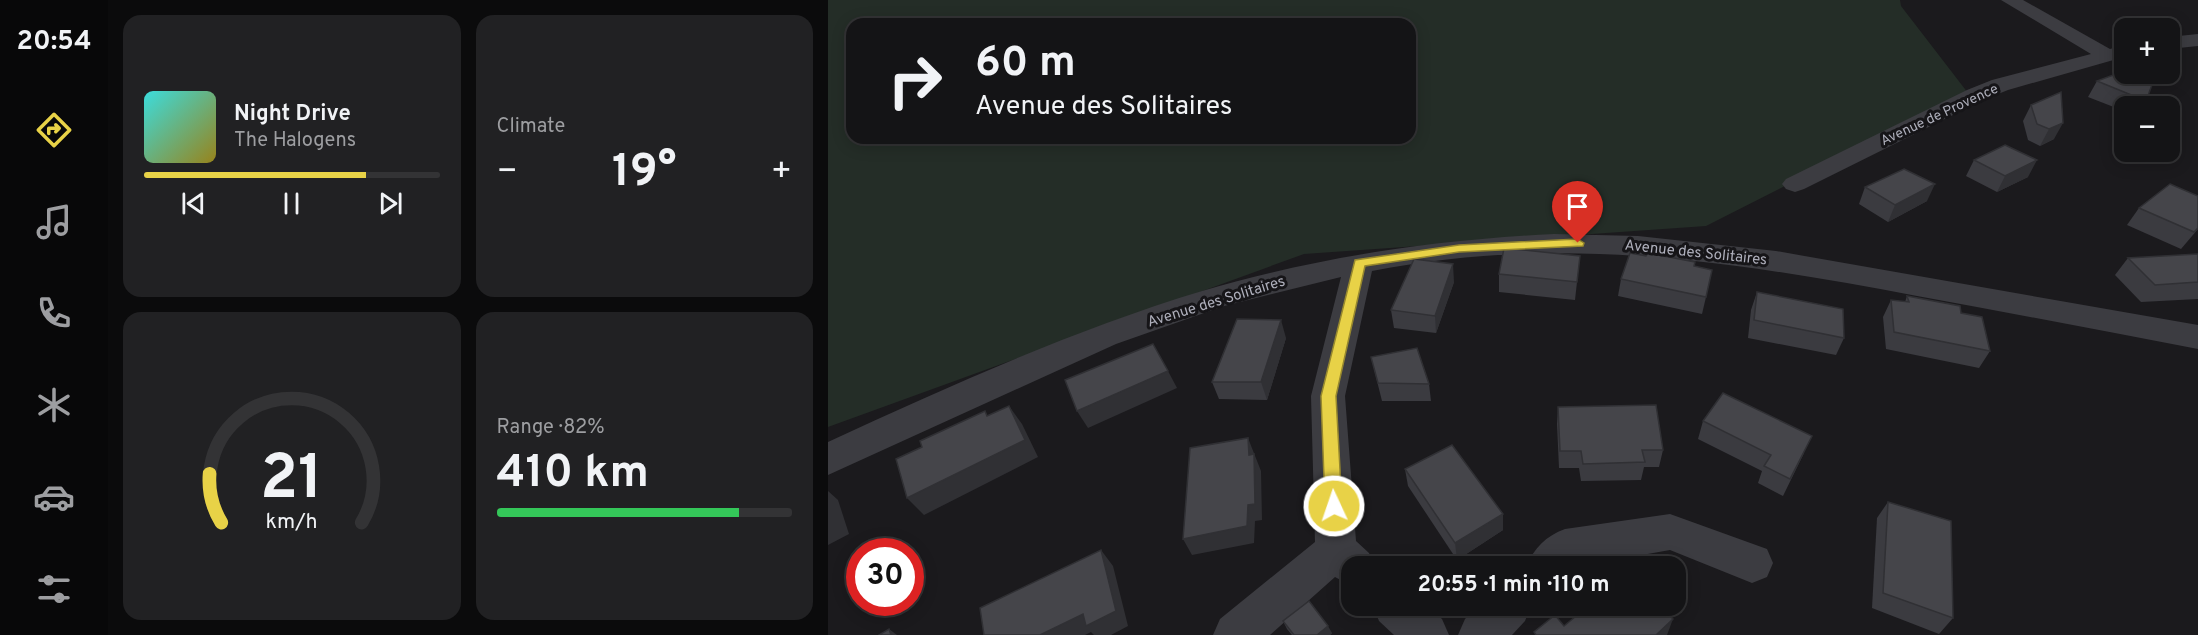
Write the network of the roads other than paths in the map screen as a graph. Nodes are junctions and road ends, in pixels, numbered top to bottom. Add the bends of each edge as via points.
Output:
1 (2010, 0) edge
2 (2198, 40) edge
3 (2180, 42) edge
4 (2114, 52) edge
5 (2114, 53) edge
6 (1795, 184) dead end
7 (1359, 263) junction
8 (2198, 337) edge
9 (828, 459) edge
10 (1345, 556) edge
11 (1557, 556) edge
12 (1341, 562) edge
13 (1752, 563) dead end
14 (1406, 616) edge
15 (1499, 616) edge
16 (1236, 635) edge
17 (1426, 635) edge
18 (1481, 635) edge

1 - 4 street
2 - 3 street
5 - 6 street, Avenue de Provence via 1975,95
7 - 8 street, Avenue des Solitaires via 1519,244 1669,247 1776,260
7 - 9 street, Avenue des Solitaires via 1257,286 1106,336
7 - 10 street via 1328,396
11 - 13 street via 1565,548 1670,532
12 - 16 street
14 - 17 street
15 - 18 street

